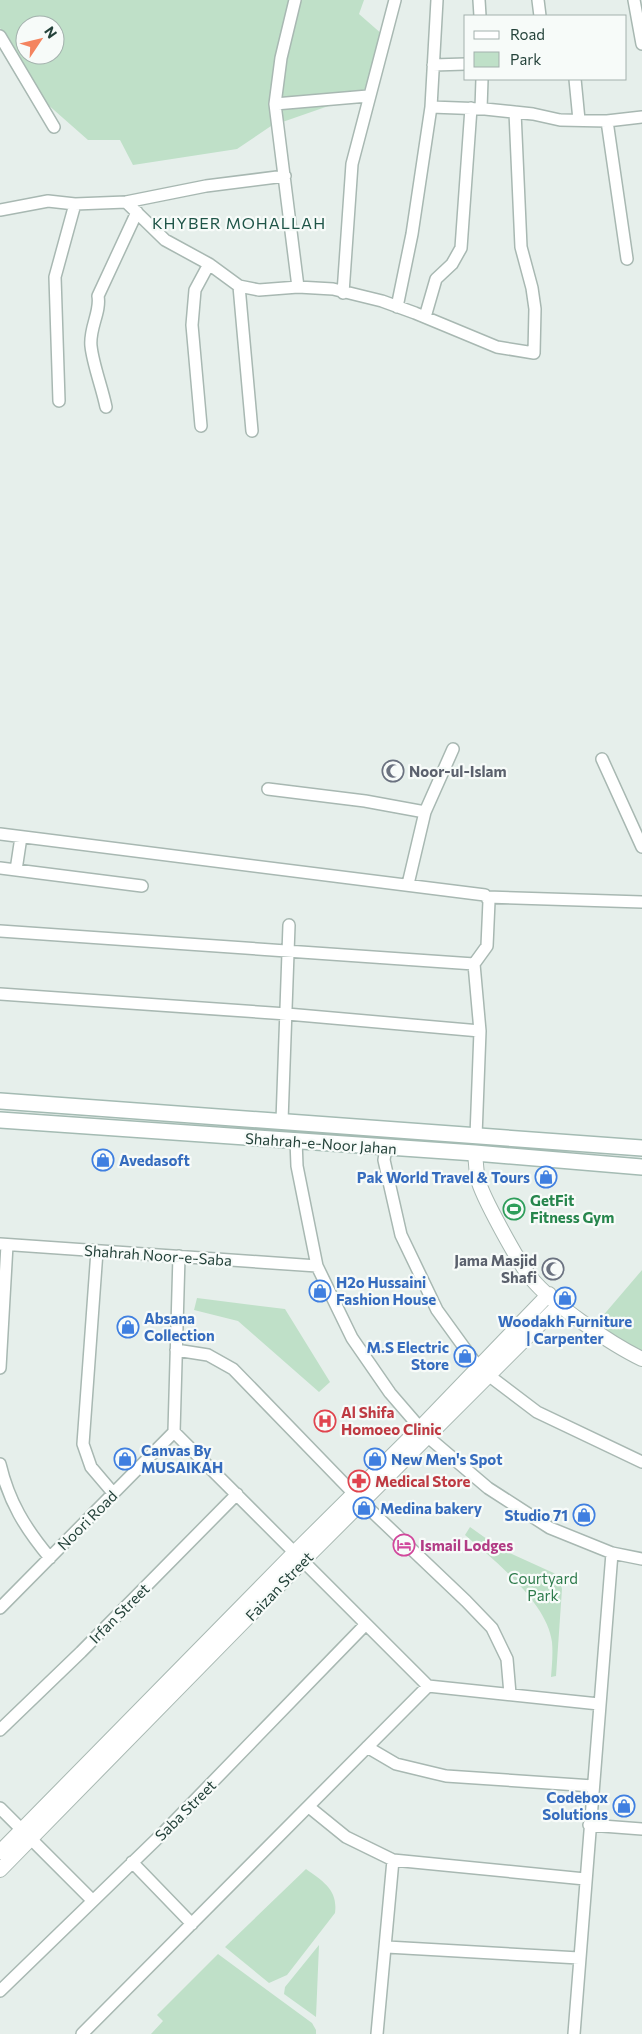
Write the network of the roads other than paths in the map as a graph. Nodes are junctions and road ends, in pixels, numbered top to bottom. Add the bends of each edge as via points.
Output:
1 (295, 0) edge
2 (395, 0) edge
3 (437, 0) edge
4 (479, 0) edge
5 (538, 0) edge
6 (634, 0) edge
7 (480, 15) edge
8 (540, 15) edge
9 (640, 20) edge
10 (0, 36) edge
11 (642, 44) edge
12 (464, 64) edge
13 (433, 65) junction
14 (482, 80) edge
15 (575, 80) edge
16 (368, 96) junction
17 (276, 104) junction
18 (431, 107) junction
19 (476, 108) junction
20 (515, 112) junction
21 (642, 117) edge
22 (579, 120) junction
23 (607, 121) junction
24 (54, 127) dead end
25 (285, 176) junction
26 (126, 202) junction
27 (75, 204) junction
28 (0, 210) edge
29 (137, 212) junction
30 (627, 259) dead end
31 (209, 264) junction
32 (239, 286) junction
33 (298, 287) junction
34 (343, 293) junction
35 (398, 307) junction
36 (425, 317) junction
37 (59, 401) dead end
38 (106, 407) dead end
39 (201, 426) dead end
40 (252, 431) dead end
41 (453, 749) dead end
42 (602, 759) dead end
43 (268, 790) dead end
44 (425, 812) junction
45 (0, 834) edge
46 (21, 837) junction
47 (642, 847) edge
48 (0, 868) edge
49 (16, 870) junction
50 (408, 884) junction
51 (142, 886) dead end
52 (487, 897) junction
53 (642, 902) edge
54 (289, 925) dead end
55 (0, 931) edge
56 (287, 951) junction
57 (474, 964) junction
58 (0, 994) edge
59 (287, 1014) junction
60 (480, 1031) junction
61 (0, 1100) edge
62 (245, 1119) junction
63 (0, 1120) edge
64 (282, 1121) junction
65 (476, 1136) junction
66 (245, 1138) junction
67 (296, 1140) junction
68 (386, 1147) junction
69 (642, 1148) edge
70 (475, 1153) junction
71 (642, 1167) edge
72 (3, 1244) edge
73 (96, 1251) junction
74 (179, 1256) junction
75 (317, 1266) junction
76 (549, 1294) junction
77 (560, 1304) junction
78 (176, 1350) junction
79 (642, 1359) edge
80 (0, 1368) edge
81 (484, 1372) junction
82 (174, 1432) junction
83 (424, 1433) junction
84 (642, 1462) edge
85 (0, 1464) edge
86 (2, 1484) edge
87 (114, 1494) junction
88 (237, 1494) junction
89 (358, 1498) junction
90 (612, 1553) junction
91 (299, 1556) junction
92 (50, 1558) junction
93 (642, 1559) edge
94 (0, 1608) edge
95 (366, 1624) junction
96 (428, 1686) junction
97 (510, 1694) junction
98 (599, 1704) junction
99 (0, 1730) edge
100 (367, 1748) junction
101 (593, 1786) junction
102 (309, 1807) junction
103 (0, 1808) edge
104 (589, 1825) junction
105 (642, 1829) edge
106 (27, 1834) junction
107 (0, 1852) edge
108 (393, 1860) junction
109 (132, 1862) junction
110 (0, 1870) edge
111 (585, 1879) junction
112 (92, 1900) junction
113 (192, 1924) junction
114 (387, 1947) junction
115 (579, 1958) junction
116 (0, 1992) edge
117 (82, 2034) edge
118 (378, 2034) edge
119 (574, 2034) edge

1 - 17 street via 281,58
2 - 16 street
3 - 13 street
4 - 7 street
5 - 8 street
6 - 9 street
9 - 11 street
10 - 24 street
12 - 13 street
13 - 18 street
14 - 19 street
15 - 22 street
16 - 17 street
16 - 34 street via 352,164
17 - 25 street
18 - 19 street
18 - 35 street
19 - 20 street
19 - 36 street via 461,248 452,264 436,279
20 - 22 street
20 - 36 street via 520,247 535,309 534,353 496,347
21 - 23 street
22 - 23 street
23 - 30 street
25 - 26 street via 206,186
25 - 33 street
26 - 27 street
26 - 29 street
27 - 28 street via 48,201
27 - 37 street via 55,277
29 - 31 street via 165,240
29 - 38 street via 98,296 91,328 91,346
31 - 32 street
31 - 39 street via 195,290 192,325
32 - 33 street via 259,290
32 - 40 street
33 - 34 street via 333,289
34 - 35 street
35 - 36 street
41 - 44 street
42 - 47 street
43 - 44 street via 365,801
44 - 50 street
45 - 46 street
46 - 49 street
46 - 50 street
48 - 49 street
49 - 51 street
50 - 52 street
52 - 53 street
52 - 57 street via 487,946
54 - 56 street
55 - 56 street
56 - 57 street
56 - 59 street
57 - 60 street
58 - 59 street
59 - 60 street
59 - 64 street
60 - 65 street
61 - 62 main road, Shahrah-e-Noor Jahan
62 - 64 main road, Shahrah-e-Noor Jahan
62 - 66 main road
63 - 66 main road, Shahrah-e-Noor Jahan
64 - 65 main road, Shahrah-e-Noor Jahan
65 - 69 main road, Shahrah-e-Noor Jahan
66 - 67 main road, Shahrah-e-Noor Jahan
67 - 68 main road, Shahrah-e-Noor Jahan
67 - 75 street via 297,1166
68 - 70 main road, Shahrah-e-Noor Jahan
68 - 81 street via 384,1160 401,1235 436,1310
70 - 71 main road, Shahrah-e-Noor Jahan
70 - 76 street via 478,1181 493,1212 530,1278
72 - 73 street, Shahrah Noor-e-Saba
72 - 80 street
73 - 74 street, Shahrah Noor-e-Saba
73 - 87 street via 83,1444 91,1467
74 - 75 street, Shahrah Noor-e-Saba
74 - 78 street
75 - 83 street via 352,1338 390,1393
76 - 77 street
76 - 81 street, Faizan Street
77 - 79 street via 620,1348
77 - 81 street, Faizan Street
78 - 82 street
78 - 89 street via 208,1355 233,1369
81 - 83 street, Faizan Street
81 - 84 street via 537,1412
82 - 87 street, Noori Road
82 - 88 street
83 - 89 street, Faizan Street
83 - 90 street via 488,1488 542,1523
85 - 86 street
86 - 92 street via 22,1521
87 - 92 street, Noori Road
88 - 91 street
88 - 99 street, Irfan Street
89 - 91 street, Faizan Street
89 - 97 street via 492,1628 507,1659
90 - 93 street
90 - 98 street
91 - 95 street
91 - 106 street, Faizan Street
92 - 94 street, Noori Road
95 - 96 street
95 - 109 street, Saba Street
96 - 97 street
96 - 100 street
97 - 98 street
98 - 101 street
100 - 101 street via 396,1764 446,1776
100 - 102 street
101 - 104 street
102 - 108 street via 346,1837
102 - 113 street
103 - 106 street
104 - 105 street
104 - 111 street
106 - 107 street, Faizan Street
106 - 110 street, Faizan Street
106 - 112 street
108 - 111 street
108 - 114 street
109 - 112 street, Saba Street
109 - 113 street
111 - 115 street
112 - 116 street, Saba Street
113 - 117 street
114 - 115 street
114 - 118 street
115 - 119 street

